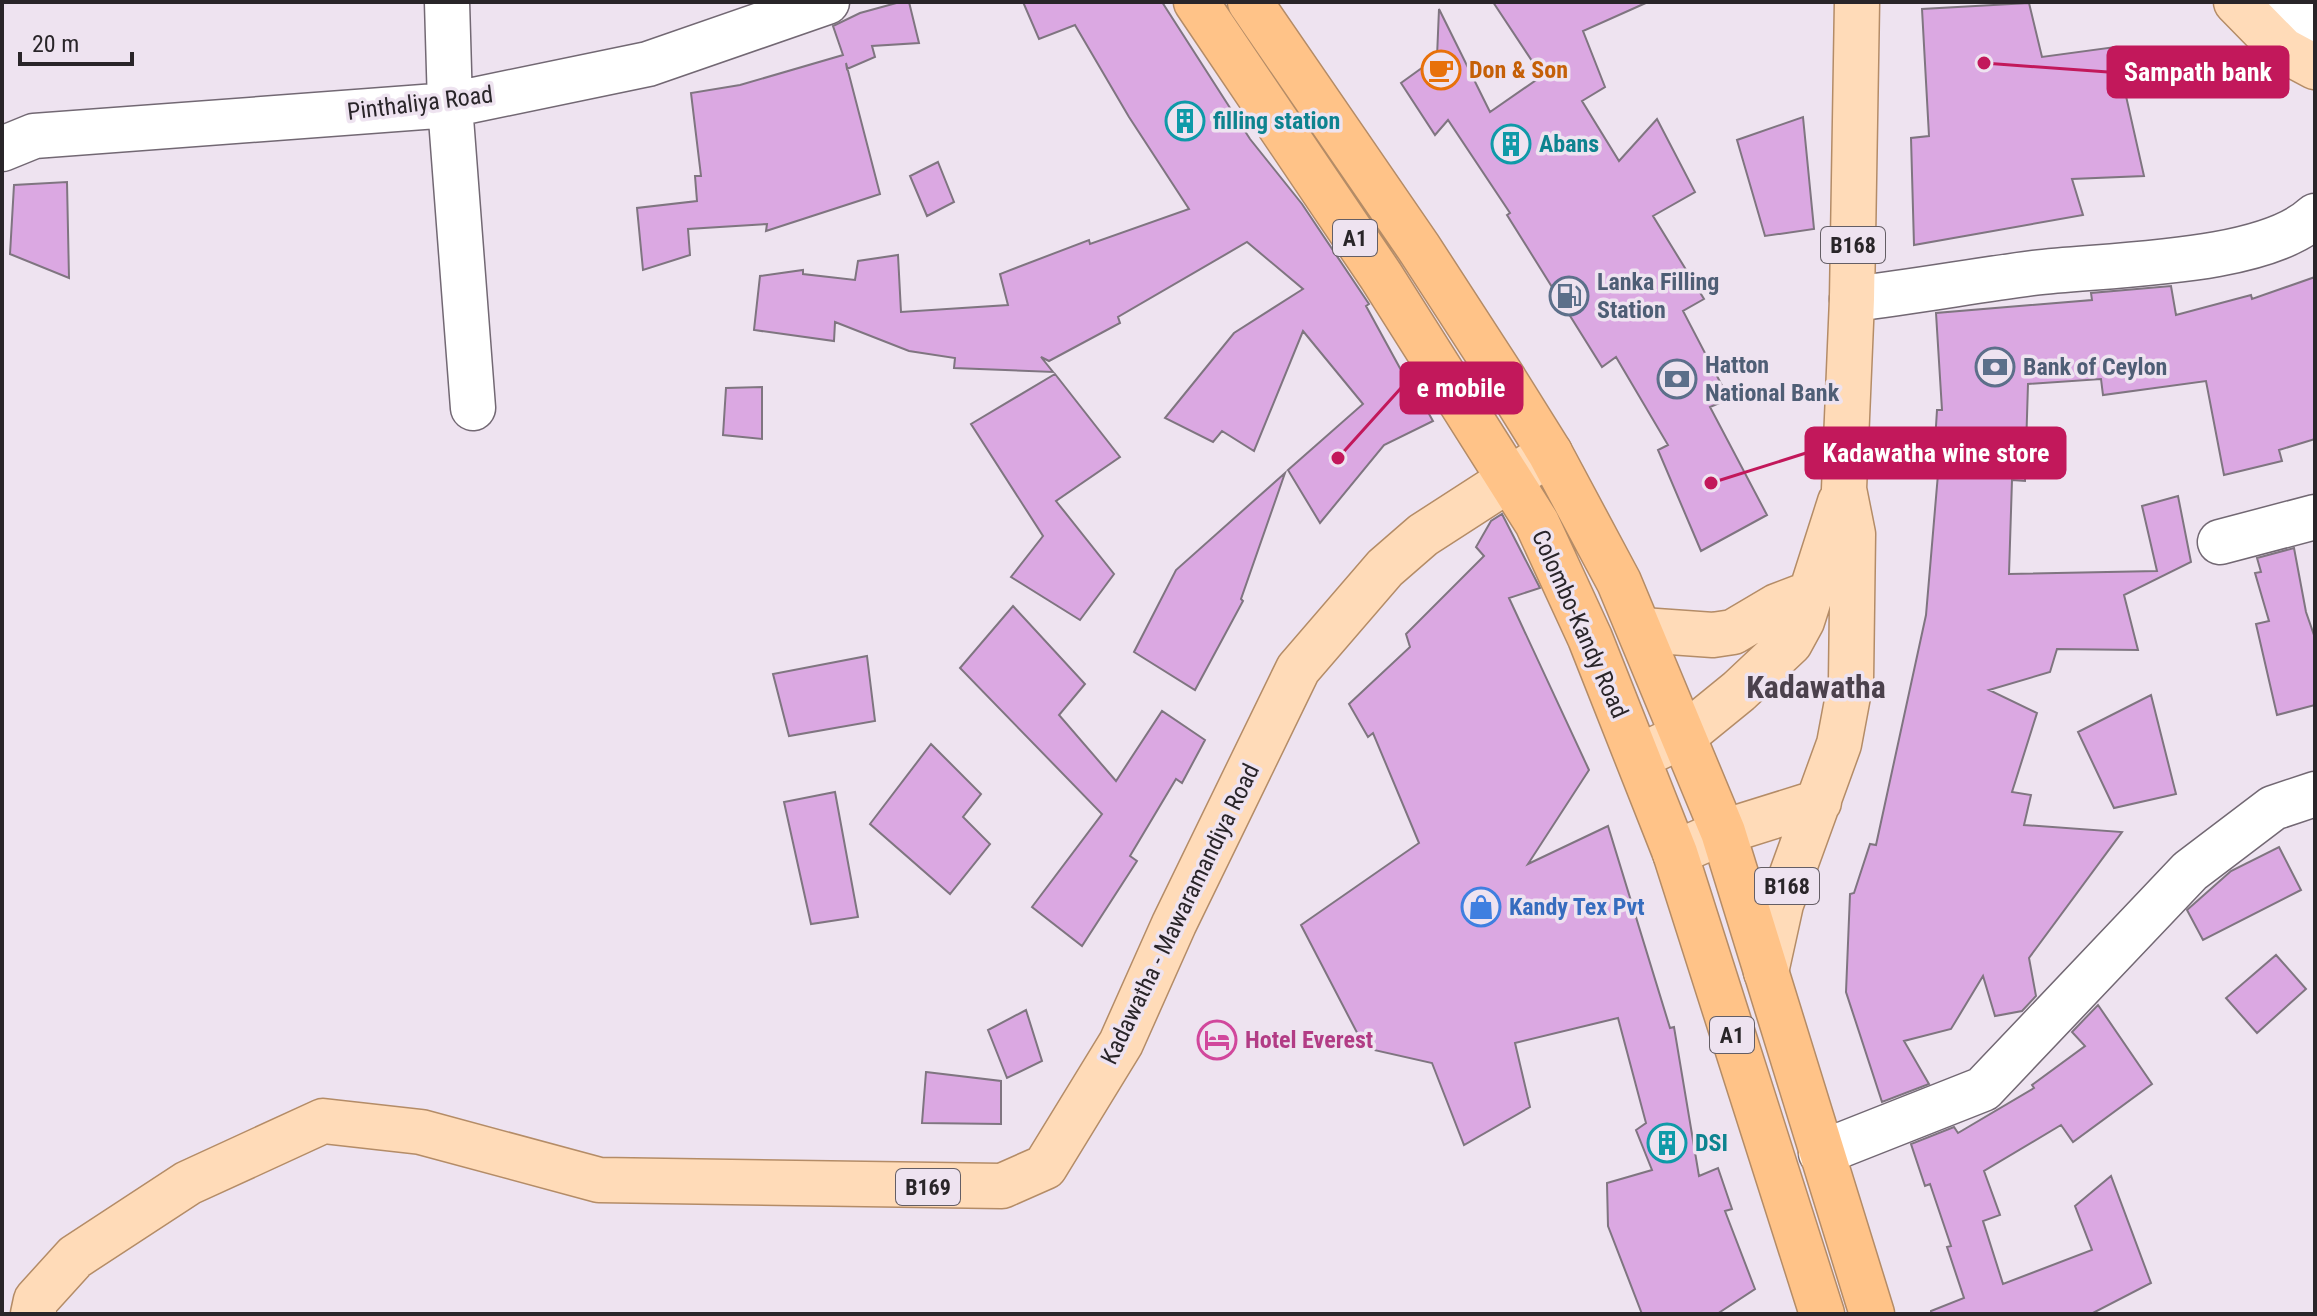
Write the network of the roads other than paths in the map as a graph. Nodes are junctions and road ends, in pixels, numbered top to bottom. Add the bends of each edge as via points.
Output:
1 (447, 2) edge
2 (827, 2) edge
3 (1196, 2) edge
4 (1250, 2) edge
5 (1857, 2) edge
6 (2236, 2) edge
7 (2283, 2) edge
8 (2315, 29) edge
9 (2315, 67) edge
10 (450, 105) junction
11 (2, 149) edge
12 (2315, 216) edge
13 (1852, 299) junction
14 (473, 408) dead end
15 (1550, 453) junction
16 (1509, 478) junction
17 (1844, 489) junction
18 (2315, 517) edge
19 (2220, 542) dead end
20 (1811, 593) junction
21 (1642, 630) junction
22 (1685, 735) junction
23 (1638, 757) junction
24 (2315, 794) edge
25 (1819, 802) junction
26 (1723, 832) junction
27 (1675, 853) junction
28 (1766, 972) junction
29 (1821, 1153) junction
30 (40, 1309) edge
31 (1822, 1314) edge
32 (1872, 1314) edge

1 - 10 street
2 - 10 street, Pinthaliya Road via 648,64
3 - 16 highway, Colombo-Kandy Road / A1 via 1381,276
4 - 15 highway, Colombo-Kandy Road / A1 via 1419,248
5 - 13 main road, B168
6 - 9 main road via 2283,50
7 - 8 street
10 - 11 street, Pinthaliya Road via 34,136
10 - 14 street
12 - 13 street via 2305,225 2240,250
13 - 17 main road, B168
15 - 16 main road, Kadawatha - Mawaramandiya Road
15 - 21 highway, Colombo-Kandy Road / A1
16 - 23 highway, Colombo-Kandy Road / A1 via 1537,523
16 - 30 main road, Kadawatha - Mawaramandiya Road / B169 via 1423,535 1385,568 1298,669 1121,1043 1045,1167 1002,1186 599,1180 421,1132 323,1121 188,1183 75,1257
17 - 20 main road, B168
17 - 25 main road, B168 via 1853,534 1851,680 1839,744
18 - 19 street
20 - 21 main road via 1733,632
20 - 22 main road, B168 via 1790,643
21 - 22 highway, Colombo-Kandy Road / A1
22 - 23 main road
22 - 26 highway, Colombo-Kandy Road / A1
23 - 27 highway, Colombo-Kandy Road / A1
24 - 29 street via 2273,808 2190,871 1983,1089
25 - 26 main road
25 - 28 main road, B168 via 1781,904
26 - 27 main road
26 - 28 highway, Colombo-Kandy Road / A1
27 - 31 highway, Colombo-Kandy Road / A1
28 - 29 highway, Colombo-Kandy Road / A1
29 - 32 highway, Colombo-Kandy Road / A1

